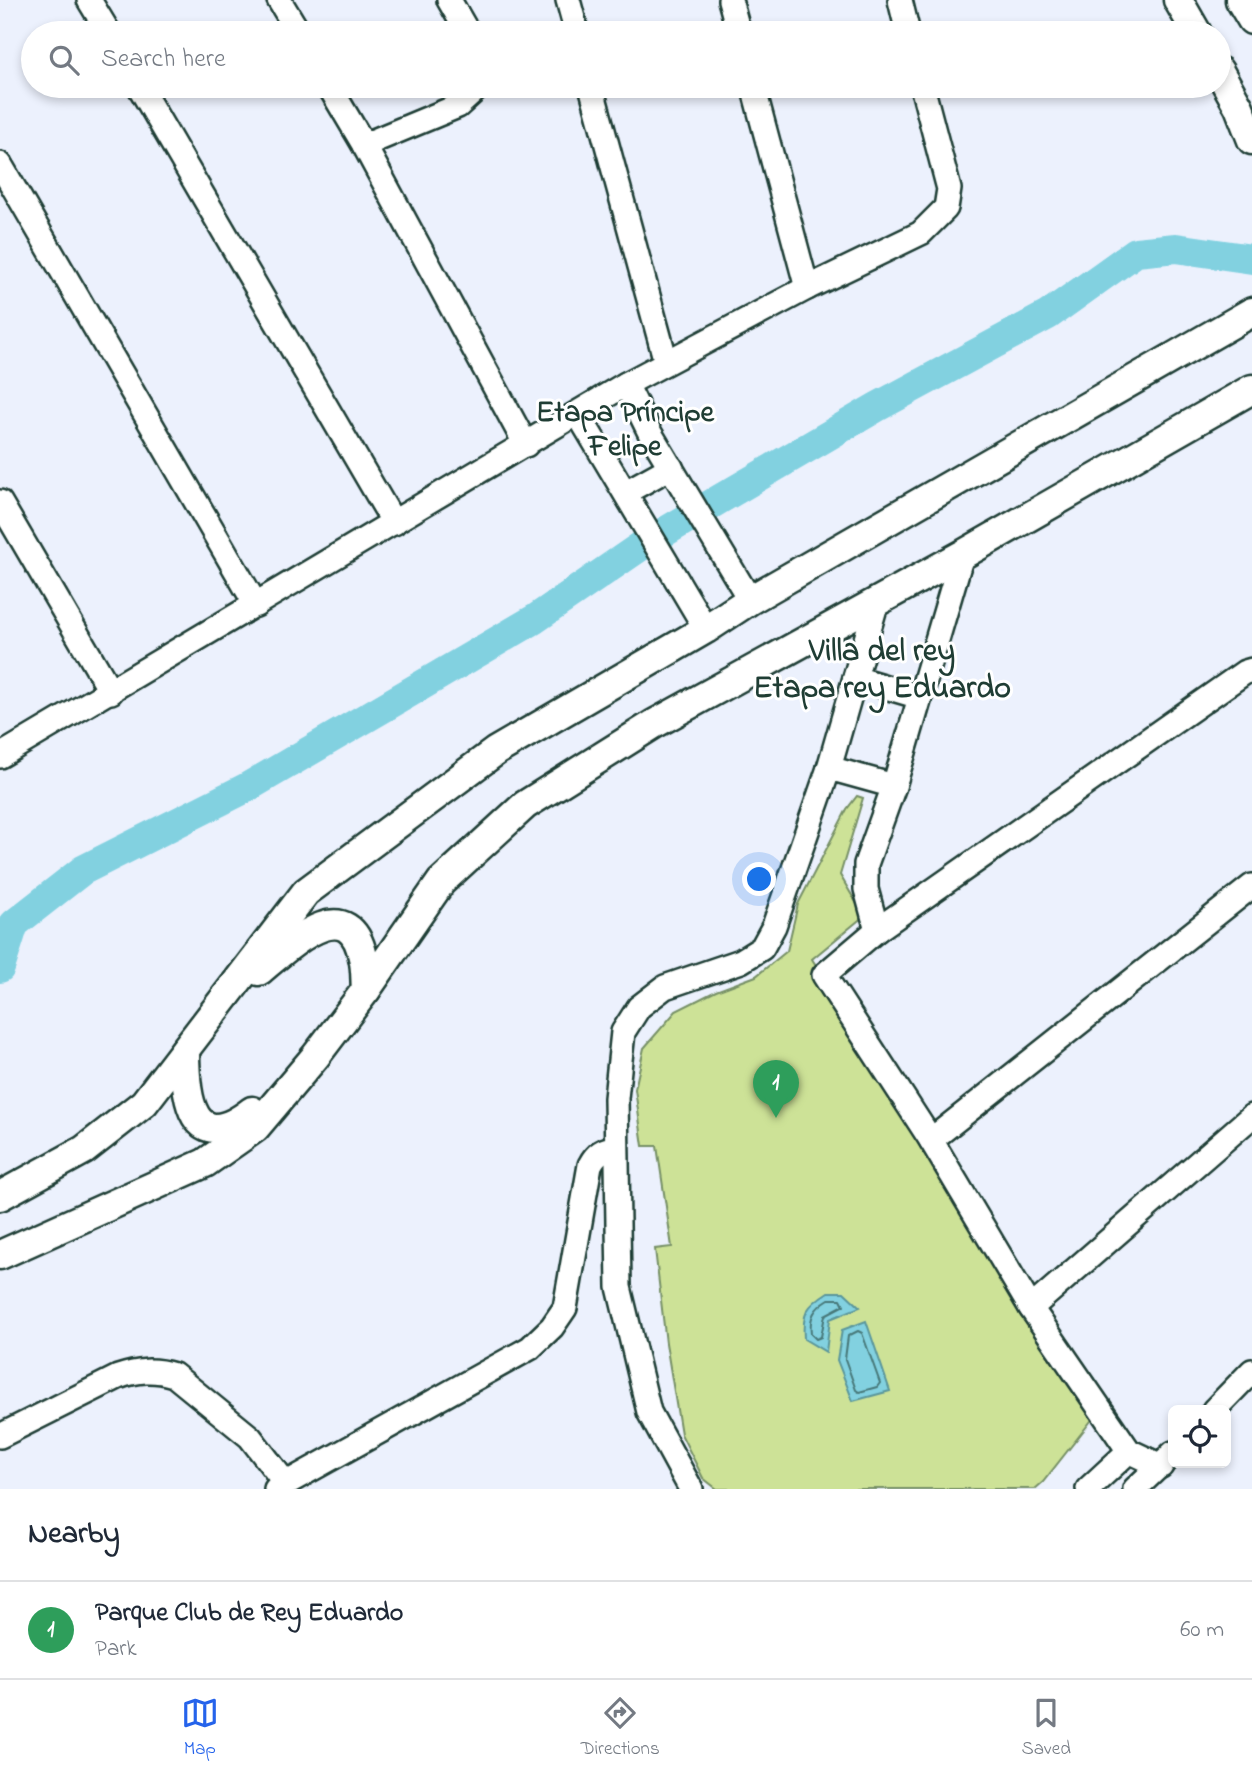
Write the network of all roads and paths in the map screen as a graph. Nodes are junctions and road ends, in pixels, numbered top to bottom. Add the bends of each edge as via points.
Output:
1 (89, 0) edge
2 (279, 0) edge
3 (449, 0) edge
4 (568, 0) edge
5 (730, 0) edge
6 (900, 0) edge
7 (1178, 0) edge
8 (1240, 0) edge
9 (1252, 20) edge
10 (102, 21) edge
11 (292, 21) edge
12 (461, 21) edge
13 (574, 21) edge
14 (736, 21) edge
15 (905, 21) edge
16 (1190, 21) edge
17 (1231, 93) edge
18 (146, 98) edge
19 (336, 98) edge
20 (467, 98) edge
21 (594, 98) edge
22 (756, 98) edge
23 (925, 98) edge
24 (1252, 140) edge
25 (364, 145) junction
26 (0, 164) edge
27 (807, 288) junction
28 (1252, 312) edge
29 (666, 362) junction
30 (626, 384) junction
31 (1252, 389) edge
32 (578, 414) junction
33 (526, 445) junction
34 (671, 467) junction
35 (626, 492) junction
36 (0, 502) edge
37 (394, 523) junction
38 (962, 555) junction
39 (750, 600) junction
40 (877, 601) junction
41 (256, 605) junction
42 (706, 629) junction
43 (1252, 670) edge
44 (855, 678) junction
45 (111, 692) junction
46 (920, 697) junction
47 (0, 756) edge
48 (829, 768) junction
49 (894, 786) junction
50 (1252, 886) edge
51 (877, 930) junction
52 (366, 990) junction
53 (216, 1007) junction
54 (185, 1050) junction
55 (315, 1057) junction
56 (1252, 1116) edge
57 (931, 1140) junction
58 (616, 1148) junction
59 (0, 1196) edge
60 (0, 1255) edge
61 (1031, 1308) junction
62 (1252, 1371) edge
63 (1219, 1405) edge
64 (0, 1436) edge
65 (1129, 1451) junction
66 (1167, 1460) edge
67 (281, 1486) edge
68 (691, 1489) edge
69 (1088, 1489) edge
70 (1135, 1489) edge

1 - 10 street
2 - 11 street
3 - 12 street
4 - 13 street
5 - 14 street
6 - 15 street
7 - 16 street
8 - 9 street
17 - 24 street
18 - 37 street
19 - 25 street
20 - 25 street via 458,106
21 - 29 street
22 - 27 street
23 - 27 street via 949,189 946,208 921,233
25 - 33 street
26 - 41 street
27 - 29 street
28 - 39 street
29 - 30 street
30 - 32 street
30 - 34 street
31 - 38 street
32 - 33 street
32 - 35 street
33 - 37 street
34 - 35 street
34 - 39 street
35 - 42 street
36 - 45 street
37 - 41 street
38 - 40 street
38 - 46 street
39 - 42 street
40 - 44 street
40 - 52 street via 654,724 525,805 441,882
41 - 45 street
42 - 53 street via 496,751 306,892
43 - 51 street
44 - 46 street
44 - 48 street
45 - 47 street
46 - 49 street
48 - 49 street
48 - 58 street via 774,926 762,948 741,961 665,987 639,1007 622,1032
49 - 51 street via 866,864 866,889
50 - 57 street
51 - 57 street via 824,975
52 - 53 street via 364,959 350,930 321,925 305,933
52 - 55 street
53 - 54 street
54 - 55 street via 189,1104 199,1119 213,1128 239,1121
54 - 59 street via 144,1103 85,1150
55 - 60 street via 255,1128 205,1163
56 - 61 street
57 - 61 street
58 - 67 street via 604,1149 590,1165 565,1308 542,1339
58 - 68 street via 619,1287 649,1412
61 - 65 street
62 - 63 street
64 - 67 street via 118,1377 162,1372 174,1376 250,1437
65 - 66 street
65 - 69 street
66 - 70 street

